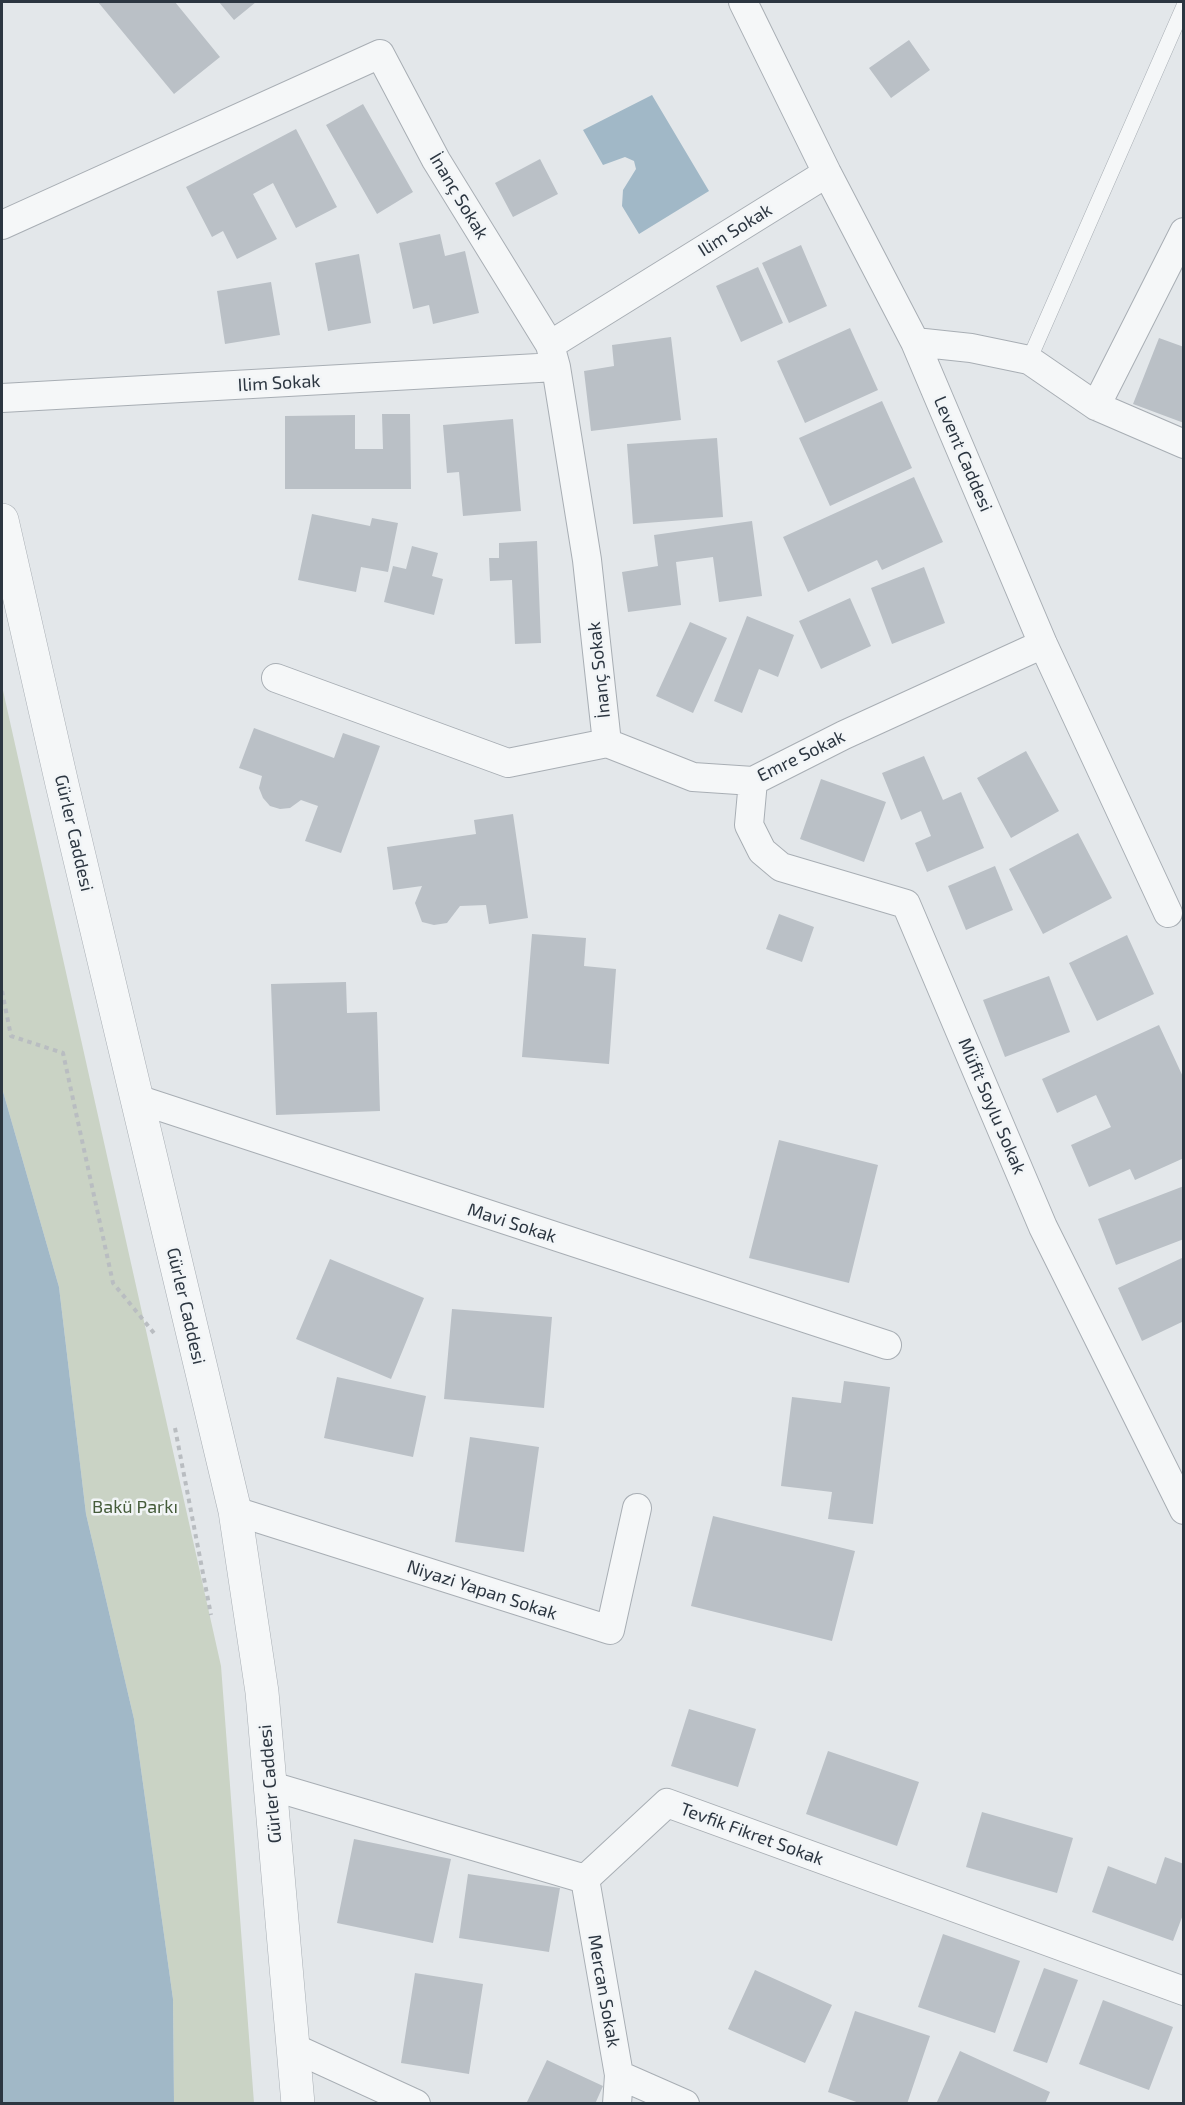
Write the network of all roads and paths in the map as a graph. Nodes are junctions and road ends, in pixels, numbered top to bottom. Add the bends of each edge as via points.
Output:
1 (743, 2) edge
2 (1184, 6) edge
3 (827, 173) junction
4 (2, 225) edge
5 (1184, 232) edge
6 (915, 342) junction
7 (553, 356) junction
8 (1029, 360) junction
9 (2, 398) edge
10 (1096, 406) junction
11 (1184, 444) edge
12 (2, 520) edge
13 (1043, 644) junction
14 (276, 678) dead end
15 (607, 743) junction
16 (753, 781) junction
17 (1168, 912) dead end
18 (2, 992) edge
19 (137, 1099) junction
20 (158, 1337) dead end
21 (887, 1345) dead end
22 (174, 1419) dead end
23 (637, 1508) dead end
24 (1184, 1510) edge
25 (235, 1511) junction
26 (212, 1620) dead end
27 (270, 1786) junction
28 (585, 1879) junction
29 (1184, 1990) edge
30 (294, 2048) junction
31 (619, 2075) junction
32 (298, 2103) edge
33 (416, 2103) edge
34 (617, 2103) edge
35 (685, 2103) edge

1 - 3 street, Levent Caddesi
2 - 8 lane
3 - 6 street, Levent Caddesi
3 - 7 street, Ilim Sokak
4 - 7 street, İnanç Sokak via 380,54 436,160
5 - 10 street
6 - 8 street
6 - 13 street, Levent Caddesi
7 - 9 street, Ilim Sokak
7 - 15 street, İnanç Sokak via 587,560
8 - 10 street
10 - 11 street
12 - 19 street, Gürler Caddesi
13 - 16 street, Emre Sokak
13 - 17 street, Levent Caddesi
14 - 15 street via 508,763
15 - 16 street, Emre Sokak via 693,777
16 - 24 street, Müfit Soylu Sokak via 749,825 762,851 781,867 906,904 1043,1227
18 - 20 path via 11,1036 63,1053 113,1283
19 - 21 street, Mavi Sokak
19 - 25 street, Gürler Caddesi
22 - 26 path
23 - 25 street, Niyazi Yapan Sokak via 610,1630
25 - 27 street, Gürler Caddesi via 262,1692
27 - 28 street
27 - 30 street, Gürler Caddesi
28 - 29 street, Tevfik Fikret Sokak via 667,1803
28 - 31 street, Mercan Sokak
30 - 32 street, Gürler Caddesi
30 - 33 street
31 - 34 street, Mercan Sokak
31 - 35 street

